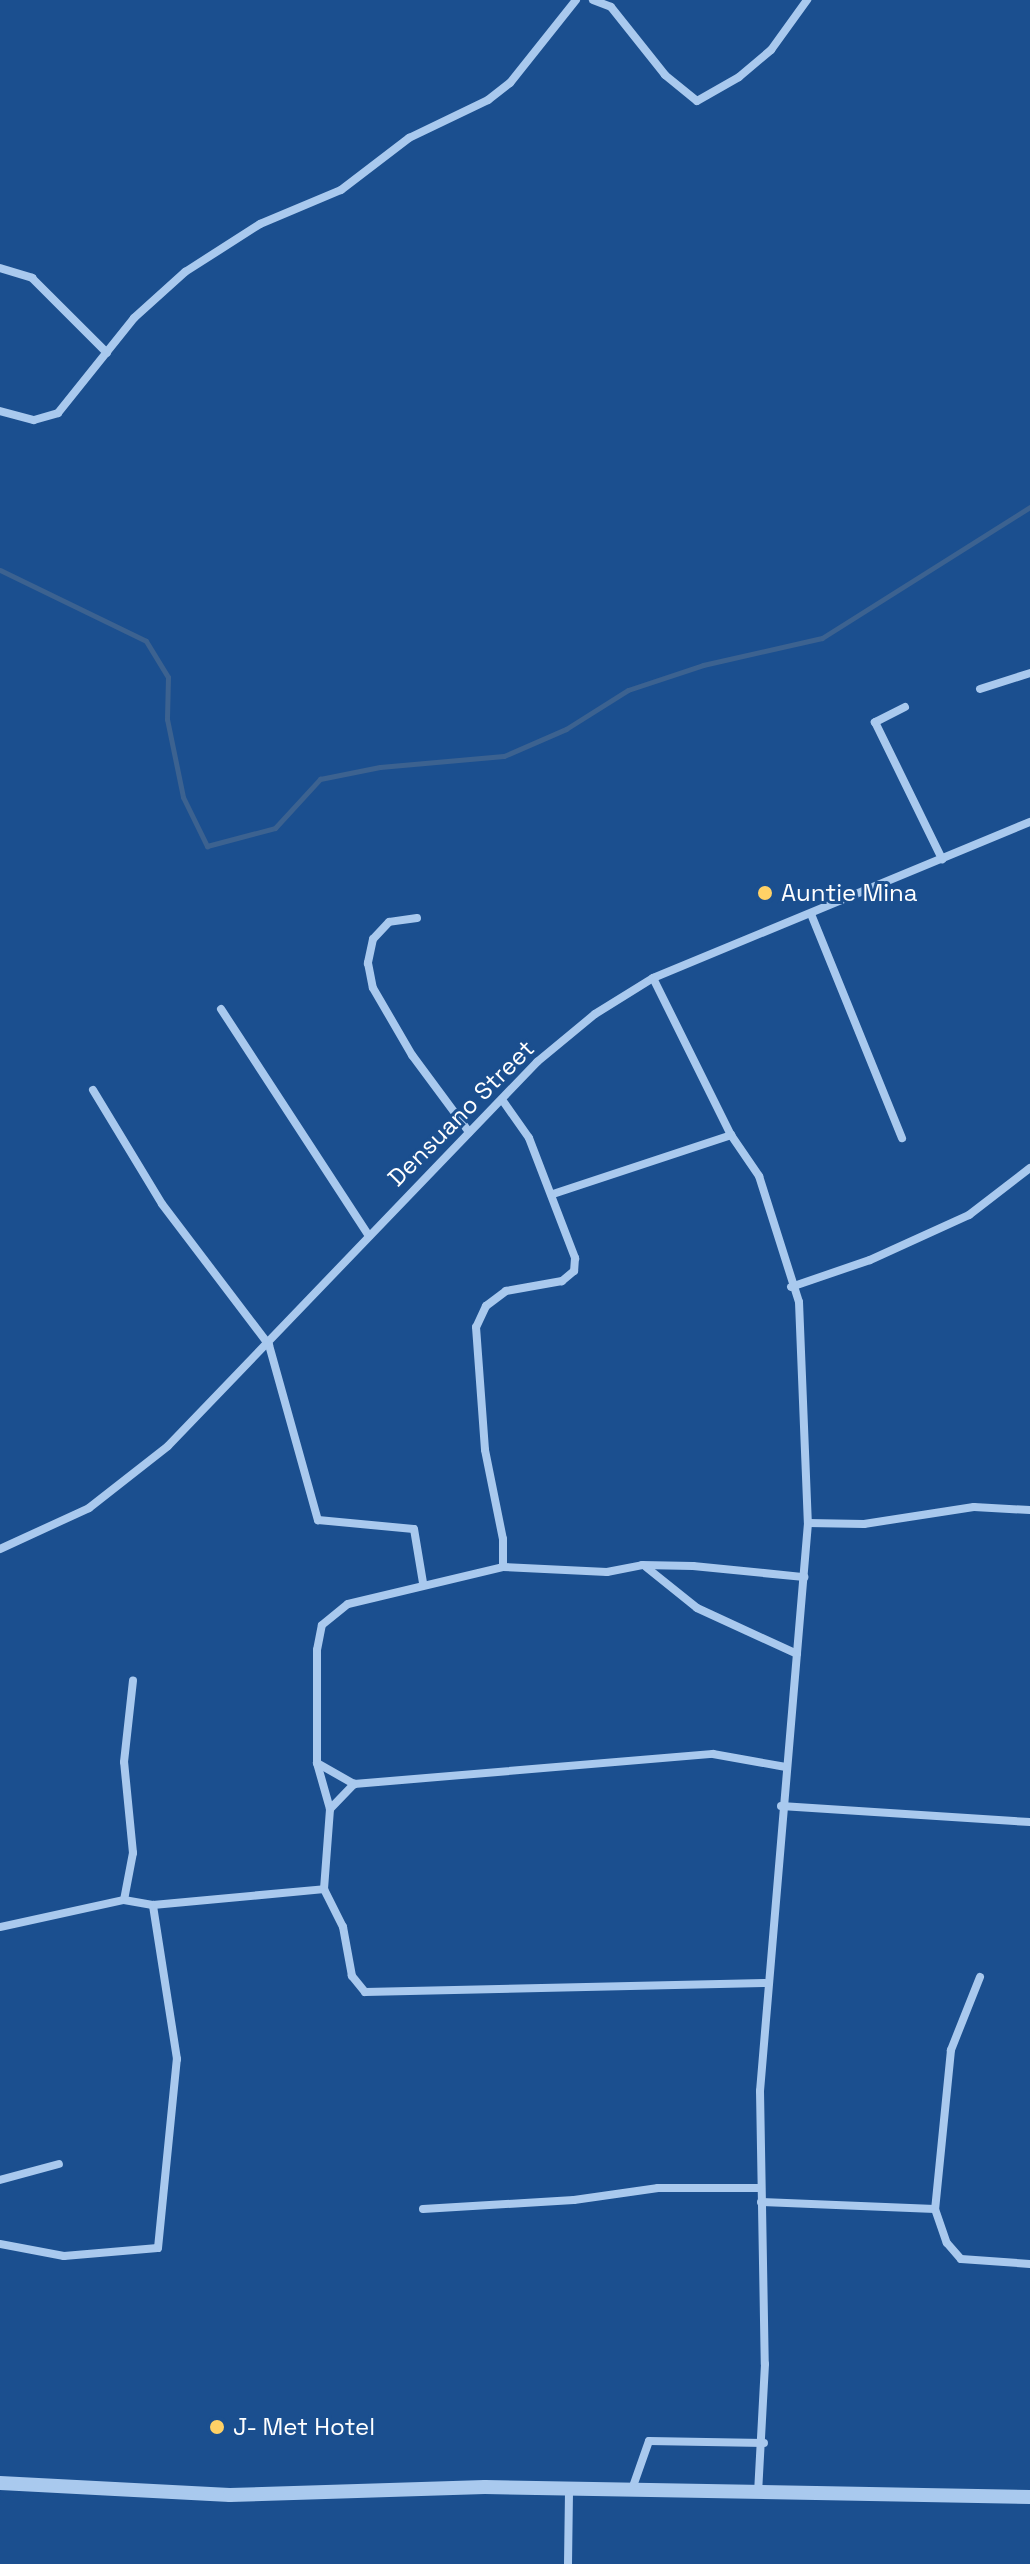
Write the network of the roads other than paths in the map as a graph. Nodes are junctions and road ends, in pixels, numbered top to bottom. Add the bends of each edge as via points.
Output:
1 (576, 0) edge
2 (593, 0) edge
3 (793, 0) edge
4 (807, 0) edge
5 (799, 9) junction
6 (0, 268) edge
7 (107, 353) junction
8 (0, 411) edge
9 (1030, 673) edge
10 (980, 689) dead end
11 (905, 707) dead end
12 (1030, 822) edge
13 (942, 859) junction
14 (811, 914) junction
15 (417, 918) dead end
16 (653, 978) junction
17 (221, 1009) dead end
18 (93, 1090) dead end
19 (503, 1101) junction
20 (469, 1132) junction
21 (731, 1135) junction
22 (902, 1138) dead end
23 (1030, 1168) edge
24 (553, 1194) junction
25 (369, 1236) junction
26 (791, 1287) junction
27 (269, 1345) junction
28 (1030, 1510) edge
29 (808, 1523) junction
30 (0, 1549) edge
31 (642, 1565) junction
32 (503, 1567) junction
33 (804, 1577) junction
34 (423, 1583) junction
35 (797, 1654) junction
36 (133, 1680) dead end
37 (317, 1763) junction
38 (786, 1767) junction
39 (354, 1784) junction
40 (781, 1806) junction
41 (330, 1809) junction
42 (1030, 1822) edge
43 (324, 1889) junction
44 (124, 1900) junction
45 (153, 1905) junction
46 (0, 1927) edge
47 (980, 1977) dead end
48 (765, 1983) junction
49 (59, 2164) dead end
50 (0, 2180) edge
51 (760, 2188) junction
52 (761, 2202) junction
53 (423, 2209) dead end
54 (935, 2209) junction
55 (0, 2244) edge
56 (1030, 2264) edge
57 (764, 2443) junction
58 (0, 2483) edge
59 (569, 2488) junction
60 (631, 2493) junction
61 (758, 2496) junction
62 (1030, 2497) edge
63 (568, 2564) edge

1 - 7 street via 499,92 409,138 341,190 260,224 185,272 134,318
2 - 5 street via 611,7 665,75 697,101 739,77 771,50
3 - 5 street
4 - 5 street
6 - 7 street via 32,278
7 - 8 street via 58,413 34,420
9 - 10 street
11 - 13 street via 875,722
12 - 13 street, Densuano Street
13 - 14 street, Densuano Street
14 - 16 street, Densuano Street
14 - 22 street
15 - 20 street via 389,922 373,939 368,963 373,988 405,1044
16 - 19 street, Densuano Street via 583,1024 537,1062
16 - 21 street
17 - 25 street
18 - 27 street via 162,1204
19 - 20 street, Densuano Street
19 - 24 street via 529,1138
20 - 25 street, Densuano Street
21 - 24 street
21 - 26 street via 759,1176
23 - 26 street via 969,1215 870,1260
24 - 32 street via 575,1258 574,1271 545,1288 506,1291 486,1306 476,1327 485,1450 503,1539
25 - 27 street, Densuano Street
26 - 29 street via 799,1302
27 - 30 street, Densuano Street via 129,1479 76,1516
27 - 34 street via 318,1520 414,1529
28 - 29 street via 974,1507 864,1524
29 - 33 street
31 - 32 street via 607,1572
31 - 33 street
31 - 35 street via 697,1608
32 - 34 street
33 - 35 street
34 - 37 street via 348,1604 322,1625
35 - 38 street
36 - 44 street via 124,1762 133,1853 122,1889
37 - 39 street
37 - 41 street
38 - 39 street via 713,1754
38 - 40 street
39 - 41 street
40 - 42 street
40 - 48 street
41 - 43 street
43 - 45 street
43 - 48 street via 343,1927 352,1976 365,1992
44 - 45 street
44 - 46 street
45 - 55 street via 177,2059 158,2248 64,2256
47 - 54 street via 951,2050
48 - 51 street
49 - 50 street
51 - 52 street
51 - 53 street via 658,2188 574,2200
52 - 54 street
52 - 57 street
54 - 56 street via 947,2243 961,2259
57 - 60 street via 649,2441
57 - 61 street
58 - 59 street via 230,2495
59 - 60 street
59 - 63 street
60 - 61 street
61 - 62 street

